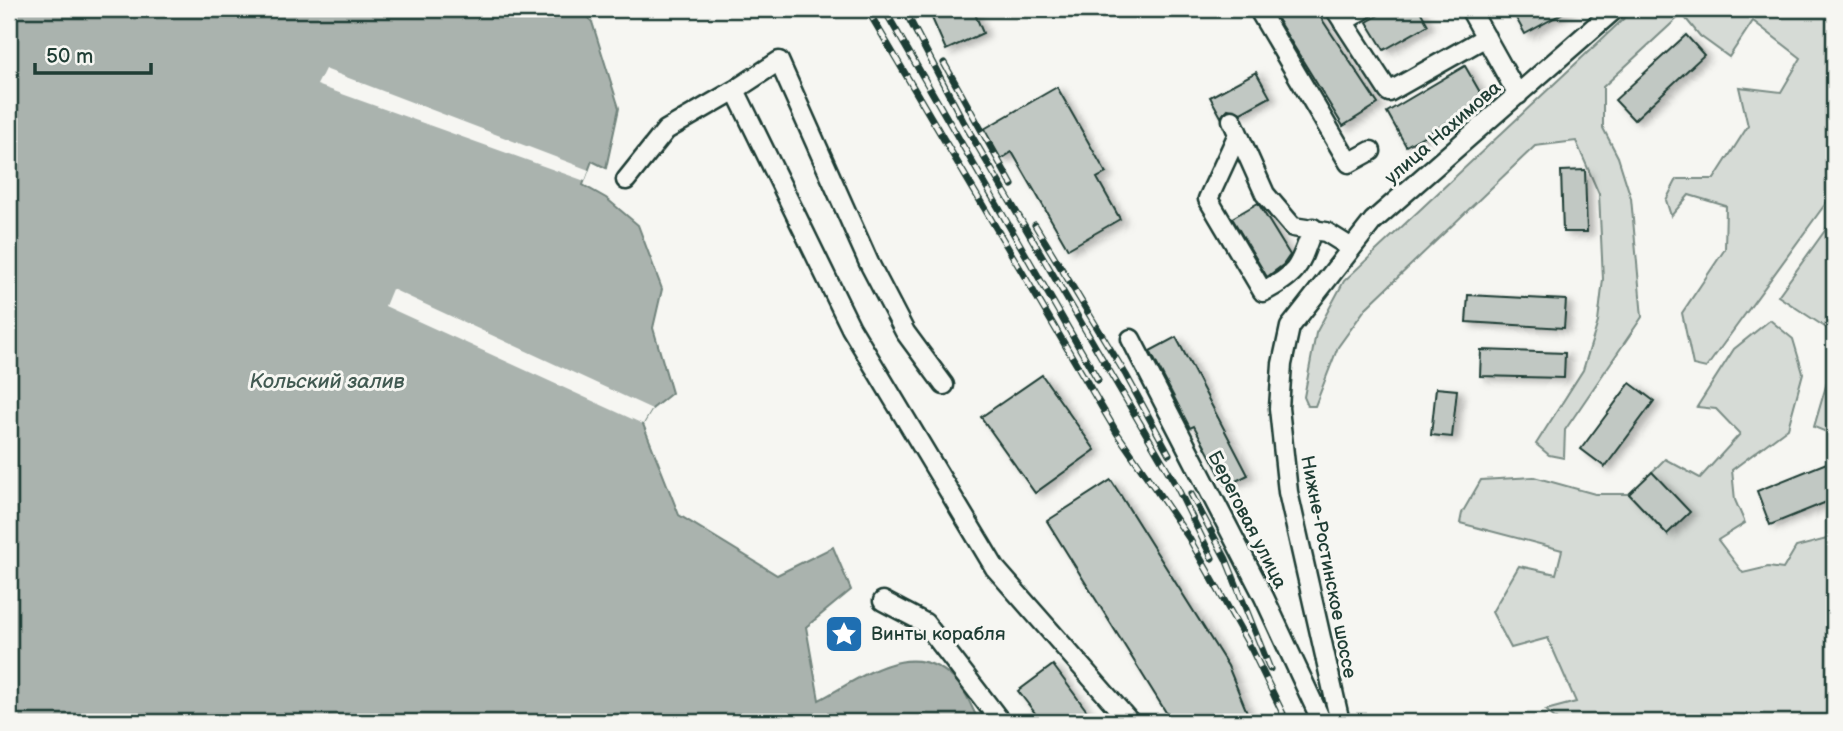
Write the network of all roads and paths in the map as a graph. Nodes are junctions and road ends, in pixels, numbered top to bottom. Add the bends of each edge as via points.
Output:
1 (1264, 9) edge
2 (1364, 9) edge
3 (1470, 9) edge
4 (1615, 9) edge
5 (1339, 15) edge
6 (1486, 37) junction
7 (735, 90) junction
8 (1518, 95) junction
9 (1371, 151) dead end
10 (626, 180) dead end
11 (1313, 228) junction
12 (1350, 247) junction
13 (1310, 300) joint
14 (1131, 339) dead end
15 (944, 385) dead end
16 (883, 601) dead end
17 (1001, 722) edge
18 (1130, 722) edge
19 (1322, 722) edge
20 (1340, 722) edge

1 - 9 street via 1260,12 1349,163
2 - 5 street
3 - 6 street
4 - 8 street, улица Нахимова
5 - 6 street via 1390,92
6 - 8 street
7 - 10 street via 666,130
7 - 15 street via 779,61 869,263 905,332
7 - 18 street via 851,328 995,568
8 - 12 street, улица Нахимова via 1373,221
11 - 11 street via 1293,227 1265,194 1235,127 1208,199 1263,292 1289,279
11 - 12 street
12 - 13 street, улица Нахимова
13 - 20 street, Нижне-Ростинское шоссе via 1290,327 1279,408 1288,492
14 - 19 street, Береговая улица via 1264,597
16 - 17 street via 925,622

